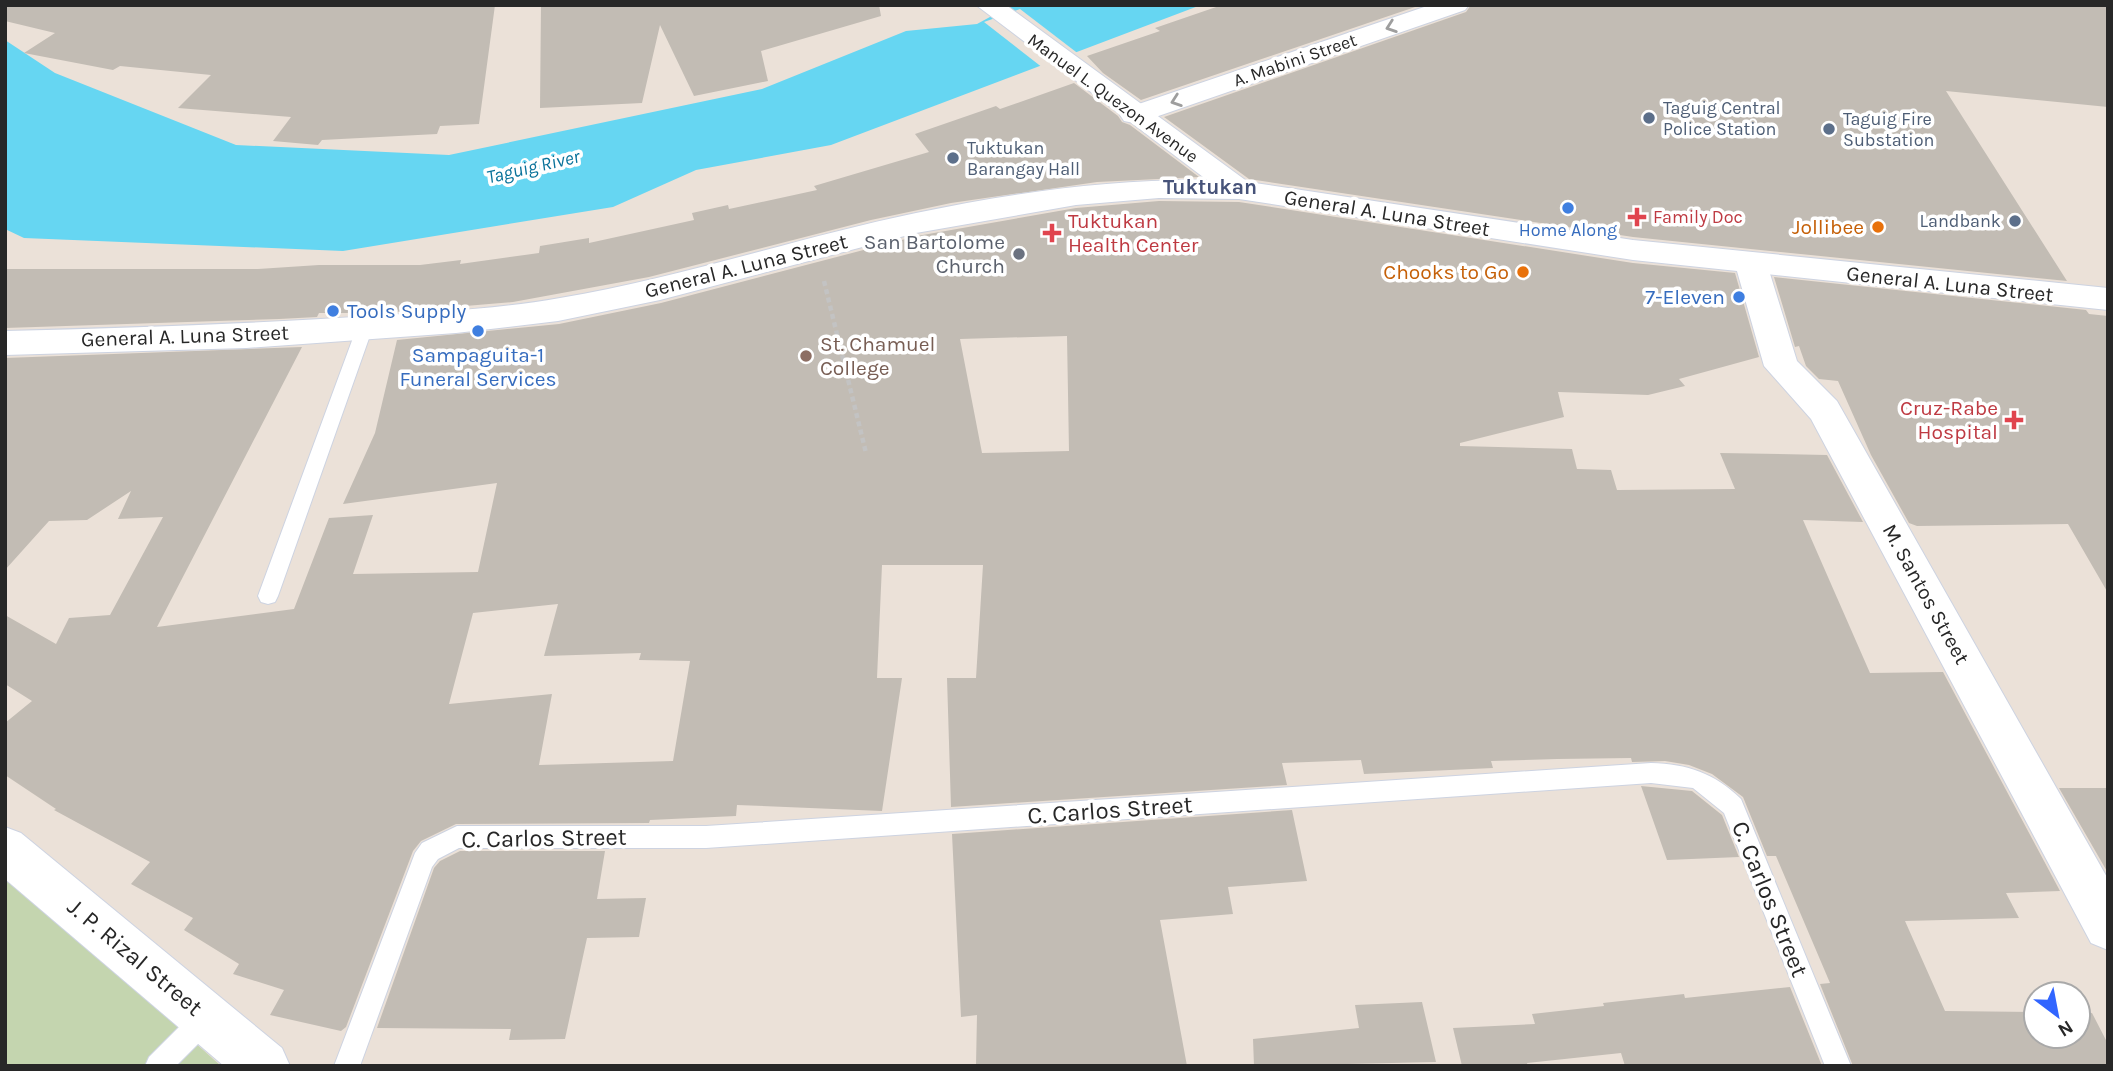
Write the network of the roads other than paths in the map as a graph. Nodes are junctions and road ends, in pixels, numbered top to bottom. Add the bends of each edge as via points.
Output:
1 (1456, 5) edge
2 (995, 10) edge
3 (1134, 115) junction
4 (1239, 190) junction
5 (1751, 264) junction
6 (2108, 299) edge
7 (365, 327) junction
8 (5, 343) edge
9 (268, 596) dead end
10 (5, 849) edge
11 (2108, 926) edge
12 (207, 1017) junction
13 (158, 1066) edge
14 (264, 1066) edge
15 (347, 1066) edge
16 (1838, 1066) edge

1 -> 3 main road, A. Mabini Street
2 - 3 main road, Manuel L. Quezon Avenue
3 - 4 main road, Manuel L. Quezon Avenue
4 - 5 main road, General A. Luna Street
4 - 7 main road, General A. Luna Street via 1159,189 1076,196 916,223 660,289 558,310
5 - 6 main road, General A. Luna Street
5 - 11 main road, M. Santos Street via 1781,366 1824,410
7 - 8 main road, General A. Luna Street
7 - 9 lane
10 - 12 main road, J. P. Rizal Street
12 - 13 lane
12 - 14 main road, J. P. Rizal Street
15 - 16 lane, C. Carlos Street via 423,861 430,851 457,837 706,837 1651,773 1683,774 1713,786 1733,806

